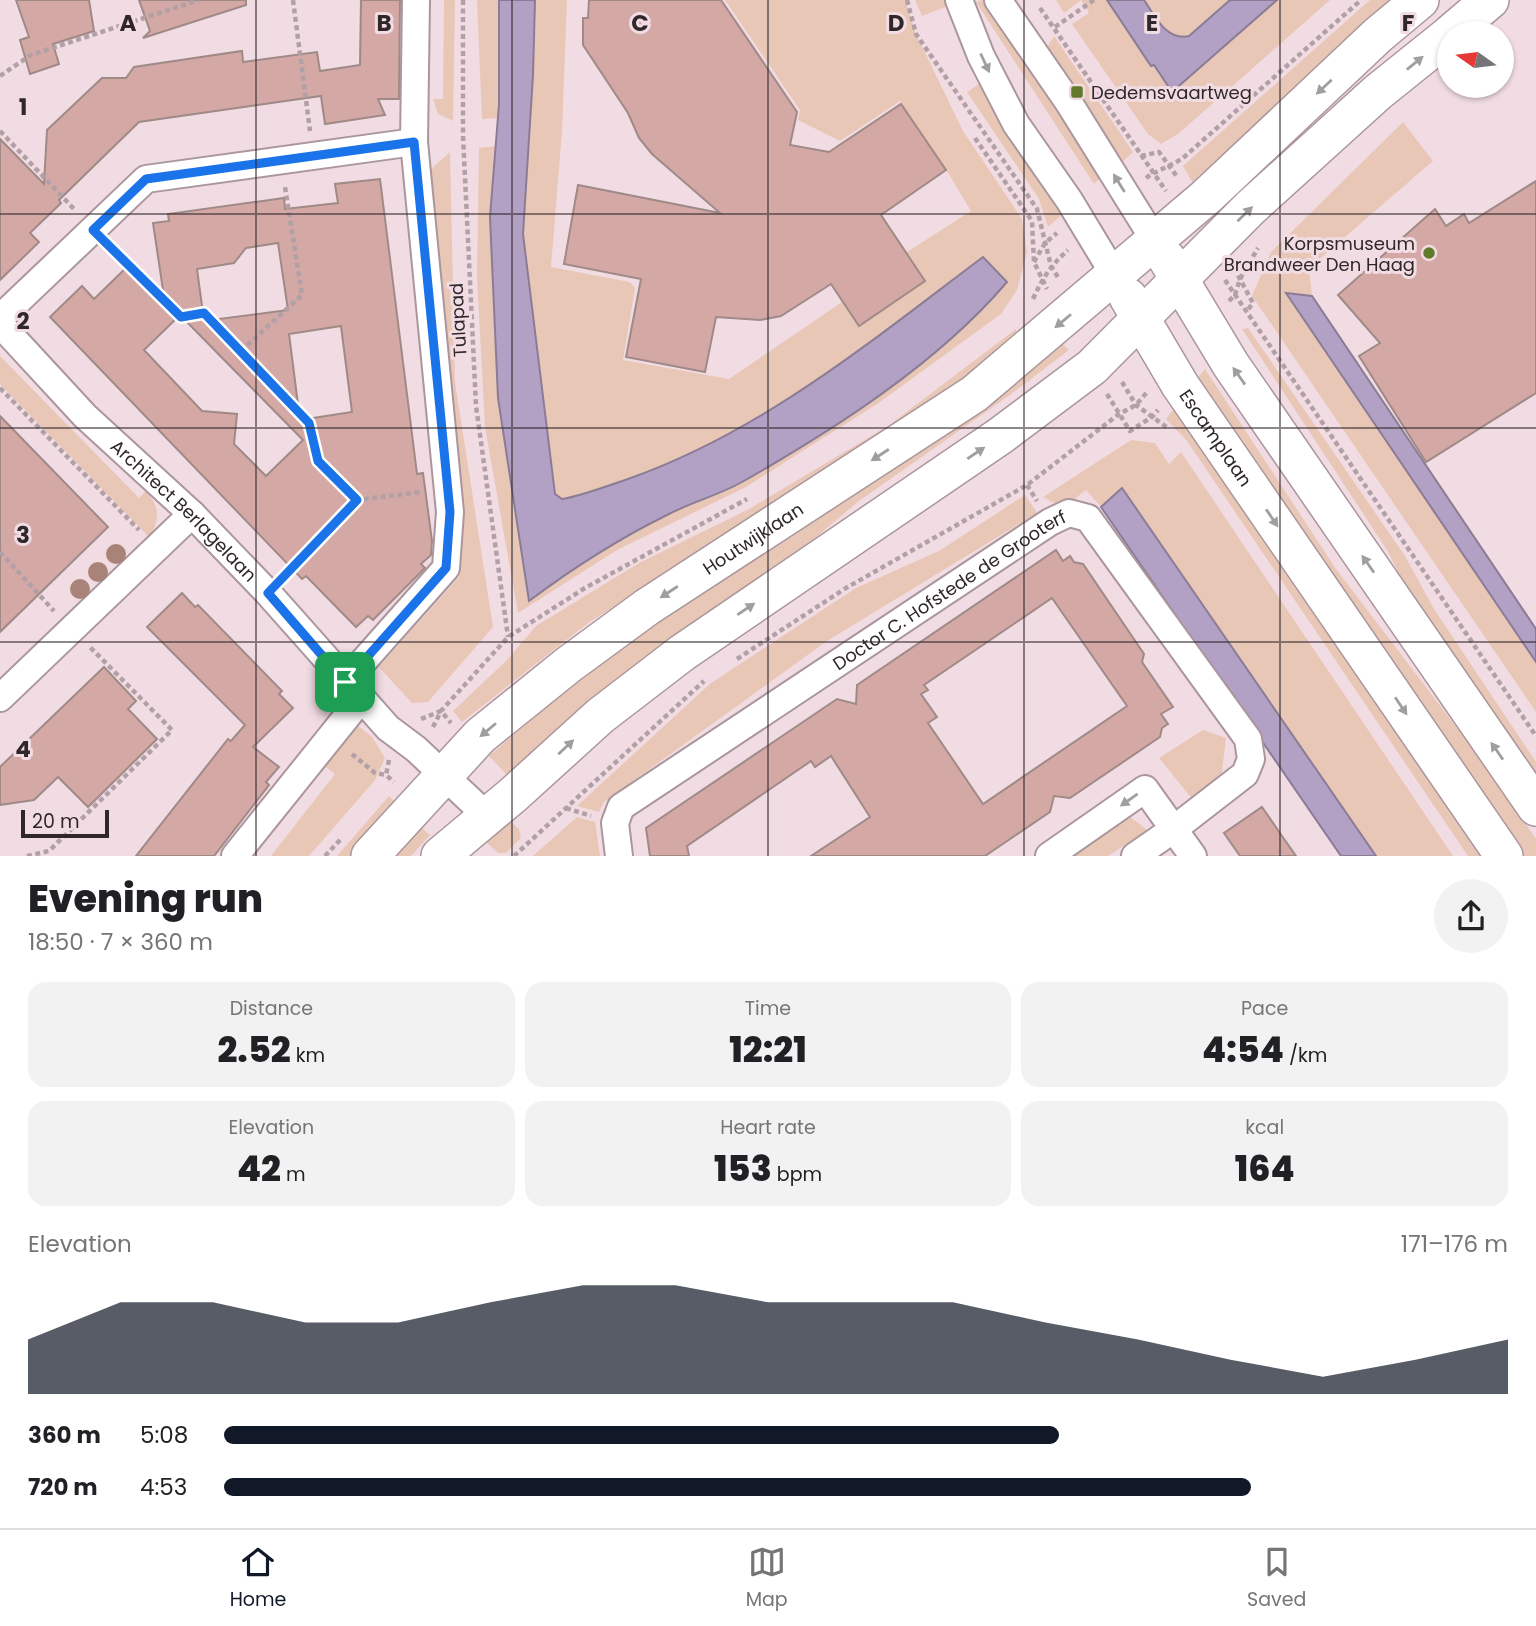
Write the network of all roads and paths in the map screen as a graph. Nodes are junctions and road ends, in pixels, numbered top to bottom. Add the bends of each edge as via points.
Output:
1 (199, 0) edge
2 (293, 0) edge
3 (416, 0) edge
4 (463, 0) edge
5 (907, 0) edge
6 (959, 0) edge
7 (998, 0) edge
8 (1035, 0) edge
9 (1360, 0) edge
10 (1420, 0) edge
11 (1490, 0) edge
12 (1092, 1) edge
13 (1465, 21) edge
14 (1055, 27) junction
15 (1437, 44) edge
16 (0, 76) edge
17 (0, 131) edge
18 (414, 142) junction
19 (313, 156) junction
20 (281, 161) junction
21 (93, 230) junction
22 (1155, 241) junction
23 (1045, 243) dead end
24 (1051, 266) dead end
25 (1115, 276) junction
26 (1178, 279) junction
27 (1235, 295) dead end
28 (1031, 303) dead end
29 (0, 318) edge
30 (1140, 318) junction
31 (0, 324) edge
32 (241, 351) junction
33 (0, 388) edge
34 (1136, 405) dead end
35 (448, 488) junction
36 (754, 495) dead end
37 (357, 500) junction
38 (192, 514) junction
39 (157, 548) junction
40 (0, 552) edge
41 (268, 593) junction
42 (72, 629) junction
43 (508, 637) junction
44 (730, 663) dead end
45 (707, 678) dead end
46 (353, 690) junction
47 (0, 698) edge
48 (434, 725) dead end
49 (331, 735) junction
50 (1536, 736) edge
51 (386, 775) dead end
52 (444, 775) junction
53 (1536, 807) edge
54 (487, 816) junction
55 (1174, 829) junction
56 (27, 856) edge
57 (235, 856) edge
58 (370, 856) edge
59 (440, 856) edge
60 (514, 856) edge
61 (619, 856) edge
62 (1049, 856) edge
63 (1135, 856) edge
64 (1193, 856) edge
65 (1504, 856) edge

1 - 16 path via 31,55
2 - 19 path
3 - 18 street
4 - 43 path, Tulapad via 463,136 476,405
5 - 23 path via 916,34 1037,209
6 -> 25 street, Escamplaan via 1016,124
22 -> 7 street
8 - 14 path
9 - 14 path via 1183,158 1153,173
10 -> 22 main road
11 - 13 main road
12 - 14 path
26 -> 15 main road via 1378,92
17 - 21 path
18 - 19 street
18 - 35 street
19 - 20 street
20 - 21 street via 146,179
20 - 32 path via 302,295
21 - 29 street
21 - 32 path via 181,317 204,313
22 - 25 main road, Houtwijklaan
22 - 26 main road
24 - 28 path
25 - 30 main road, Escamplaan
25 -> 52 main road, Houtwijklaan via 974,394 647,607 568,665 480,736
26 - 30 main road
53 -> 26 main road via 1231,365
27 - 50 path
54 -> 30 main road via 600,716 672,660 1060,393
30 -> 65 main road, Escamplaan via 1180,385
31 - 38 street, Architect Berlagelaan via 85,416
32 - 37 path via 309,423 318,461
33 - 39 path
34 - 44 path via 1027,485 846,588
35 - 37 path
35 - 46 street via 446,568
36 - 43 path, Houtwijklaan via 585,588
37 - 41 path
38 - 39 street
38 - 41 street, Architect Berlagelaan
39 - 42 street
40 - 42 path
41 - 46 street, Architect Berlagelaan
42 - 47 street
42 - 56 path via 172,730 49,851
43 - 48 path, Houtwijklaan via 441,711
45 - 60 path
46 - 49 street
46 - 52 street, Architect Berlagelaan via 388,728
49 - 51 path via 375,773
49 - 57 street
52 - 54 street, Architect Berlagelaan
52 - 58 main road, Houtwijklaan
54 - 59 main road
55 - 61 street, Doctor C. Hofstede de Grooterf via 1245,774 1251,759 1248,739 1088,518 1069,513 621,807 615,823
55 -> 62 street via 1145,789
55 - 63 street, Doctor C. Hofstede de Grooterf
55 - 64 street

